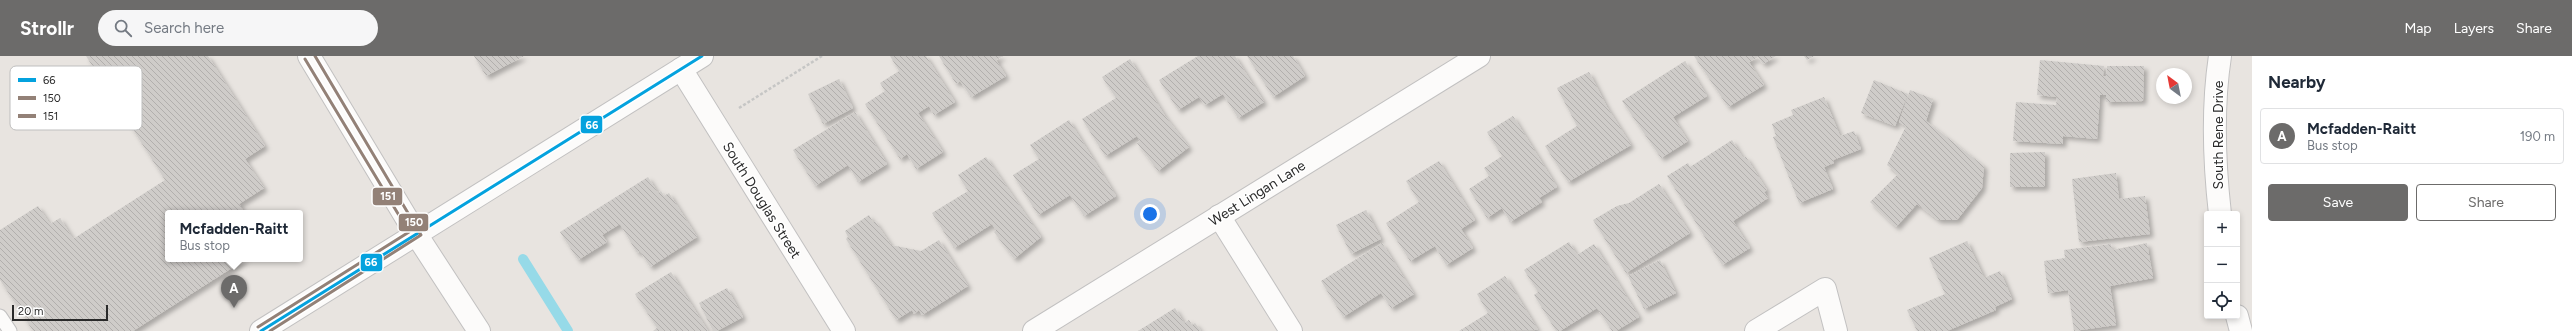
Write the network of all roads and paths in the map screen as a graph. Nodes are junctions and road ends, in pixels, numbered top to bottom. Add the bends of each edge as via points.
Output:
1 (309, 56) edge
2 (702, 56) edge
3 (822, 56) edge
4 (1479, 56) edge
5 (2220, 56) edge
6 (681, 69) junction
7 (715, 123) junction
8 (2220, 211) edge
9 (1219, 216) junction
10 (416, 234) junction
11 (0, 316) edge
12 (2238, 319) edge
13 (10, 331) edge
14 (261, 331) edge
15 (479, 331) edge
16 (844, 331) edge
17 (1034, 331) edge
18 (1291, 331) edge
19 (1756, 331) edge
20 (1836, 331) edge
21 (2241, 331) edge

1 - 10 street
2 - 6 street
3 - 7 path
4 - 9 street, West Lingan Lane
5 - 8 street, South Rene Drive via 2215,91 2216,173
6 - 7 street, South Douglas Street
6 - 10 street
7 - 16 street, South Douglas Street
9 - 17 street, West Lingan Lane
9 - 18 street
10 - 14 street
10 - 15 street
11 - 13 lane
12 - 21 street
19 - 20 street via 1825,289

